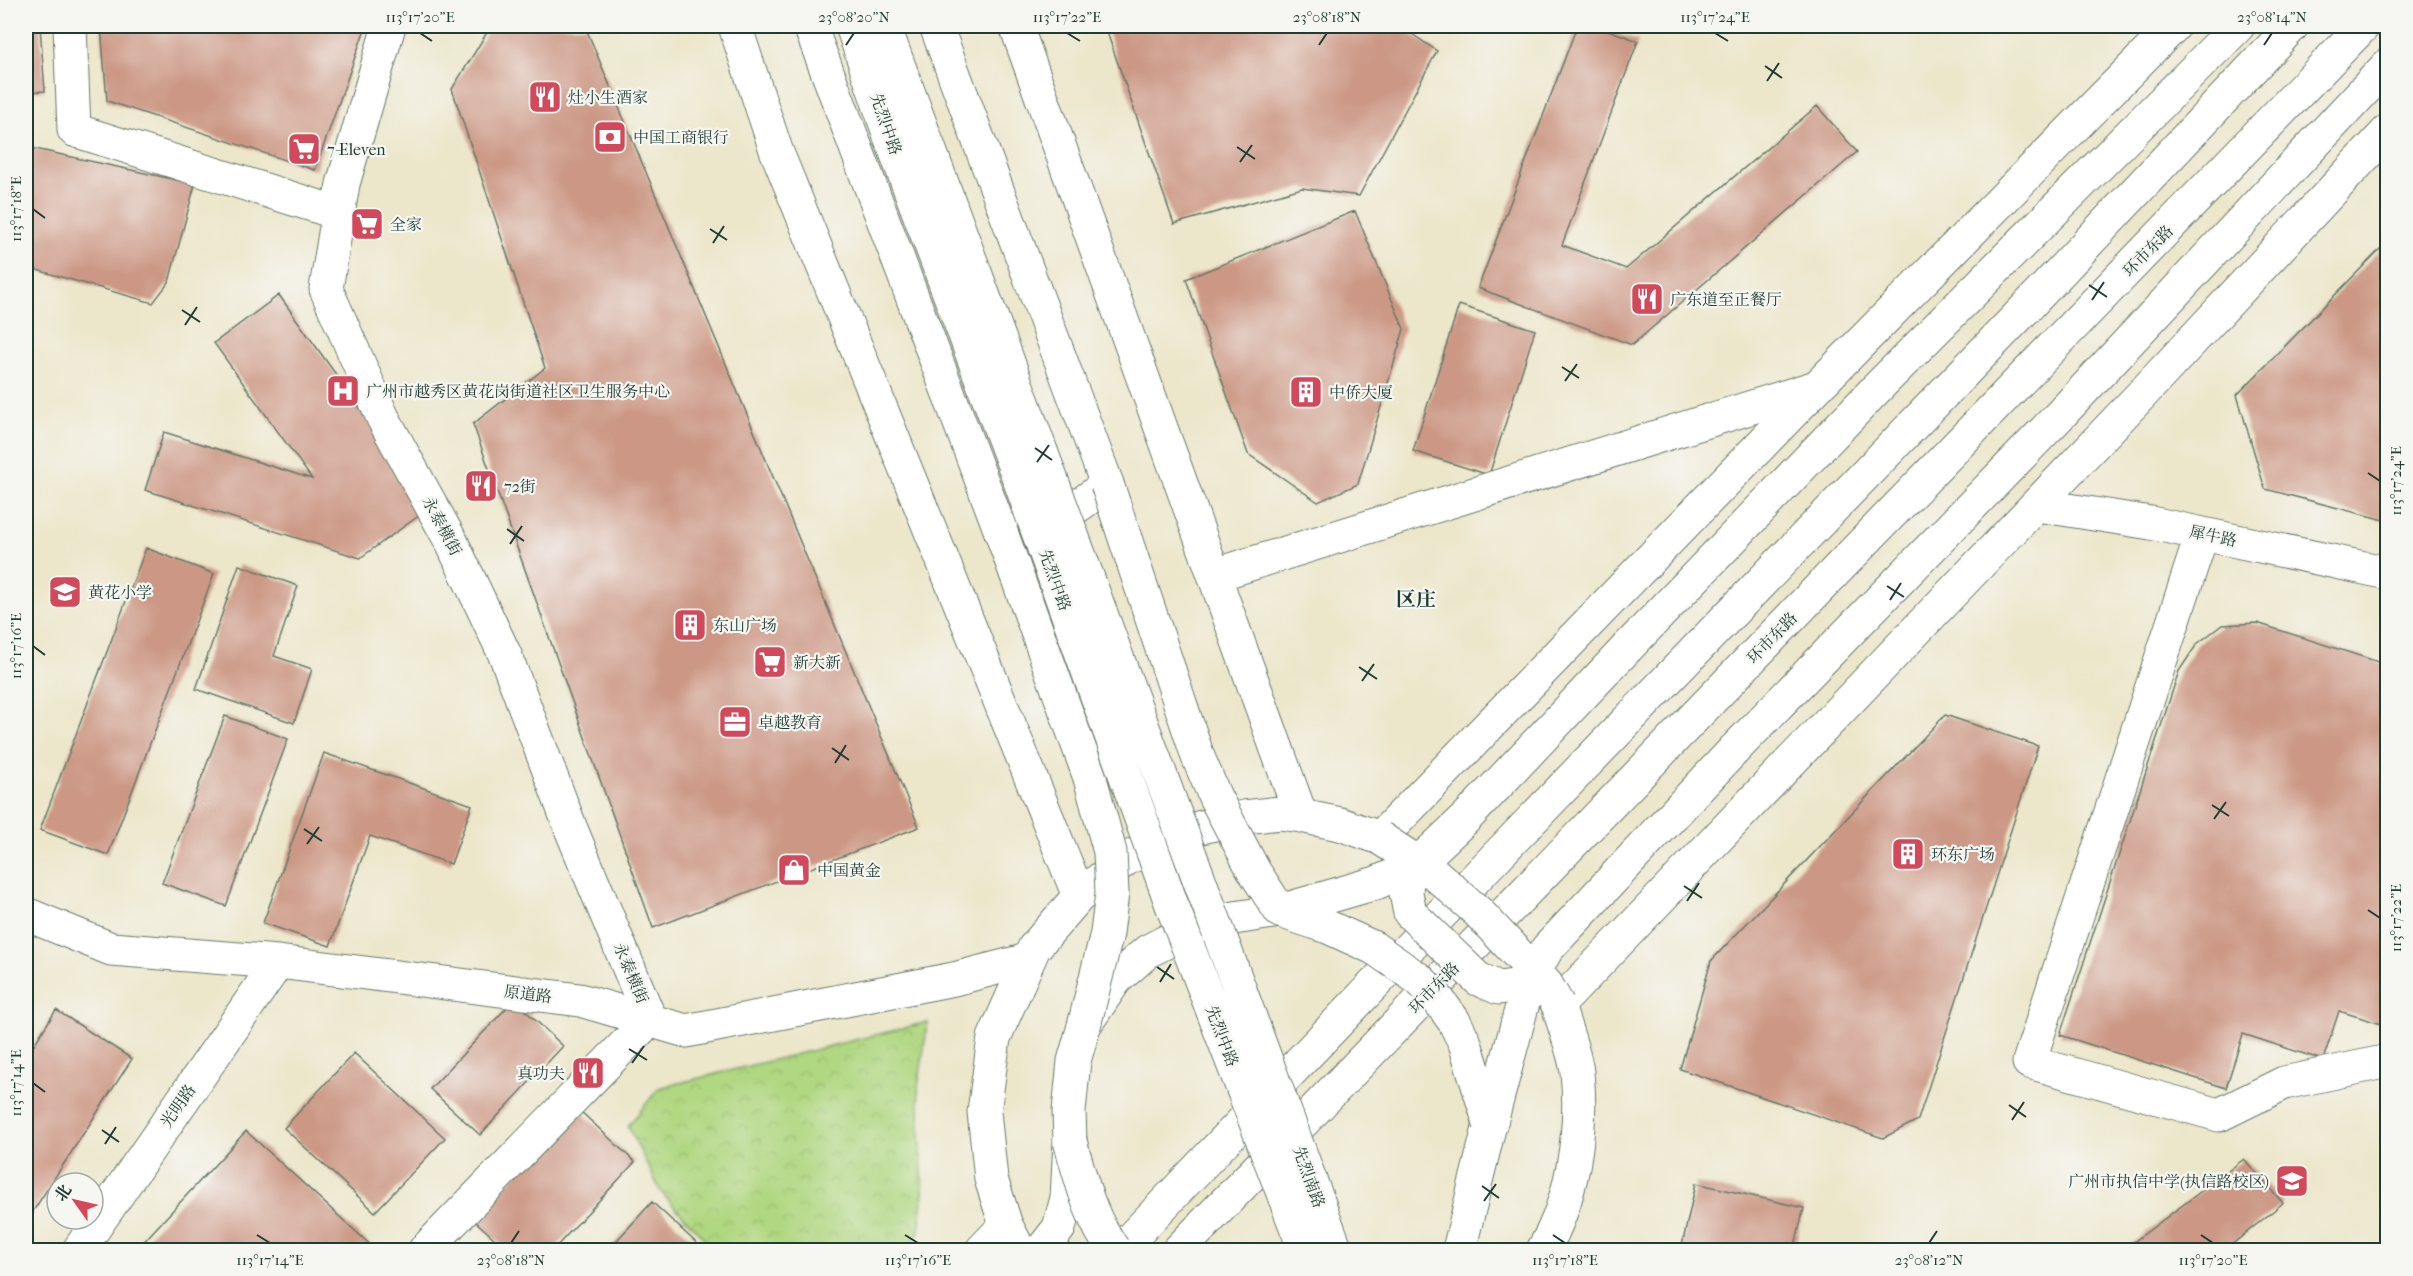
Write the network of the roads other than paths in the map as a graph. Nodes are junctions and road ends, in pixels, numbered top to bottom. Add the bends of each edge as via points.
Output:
1 (70, 26) edge
2 (389, 26) edge
3 (735, 26) edge
4 (810, 26) edge
5 (852, 26) edge
6 (884, 26) edge
7 (936, 26) edge
8 (1016, 26) edge
9 (2174, 26) edge
10 (2238, 26) edge
11 (2292, 26) edge
12 (2363, 26) edge
13 (2388, 51) edge
14 (2388, 65) edge
15 (2324, 131) junction
16 (2388, 131) edge
17 (338, 213) junction
18 (1818, 386) junction
19 (1107, 484) junction
20 (2037, 505) junction
21 (1001, 532) junction
22 (2202, 534) junction
23 (2388, 573) edge
24 (1215, 574) junction
25 (1301, 816) junction
26 (1380, 838) junction
27 (1408, 869) junction
28 (1079, 896) junction
29 (1280, 910) junction
30 (26, 914) edge
31 (1028, 960) junction
32 (278, 962) junction
33 (1528, 984) junction
34 (1558, 1005) junction
35 (650, 1019) junction
36 (1084, 1026) junction
37 (2388, 1061) edge
38 (1282, 1104) joint
39 (1490, 1124) junction
40 (1260, 1132) joint
41 (1070, 1141) junction
42 (1462, 1235) edge
43 (1012, 1238) edge
44 (1054, 1246) edge
45 (79, 1251) edge
46 (424, 1251) edge
47 (982, 1251) edge
48 (1114, 1251) edge
49 (1120, 1251) edge
50 (1179, 1251) edge
51 (1305, 1251) edge
52 (1336, 1251) edge
53 (1445, 1251) edge
54 (1544, 1251) edge

1 - 17 main road via 74,130
2 - 17 main road, 永泰横街
3 - 28 main road via 776,150
4 - 21 main road
5 - 40 main road, 先烈中路, bridge via 1173,908
6 - 38 main road, 先烈中路, bridge
7 - 19 main road
8 - 24 main road
9 - 18 main road
10 - 27 main road, bridge via 1872,393 1467,817
11 - 49 main road
12 - 50 main road, 环市东路
13 - 15 main road
14 - 15 main road
15 - 33 main road, bridge via 2044,431 1546,949
16 - 20 main road
17 - 35 main road, 永泰横街 via 326,289 383,418 452,543 506,657 571,830
18 - 24 main road
18 - 26 main road
19 - 21 main road, bridge via 1059,518 1018,533
19 - 29 main road, bridge via 1198,757 1254,871
20 - 22 main road, 犀牛路
20 - 34 main road
21 - 36 main road, bridge via 1090,778 1110,852 1112,893 1107,933
22 - 23 main road, 犀牛路
22 - 37 main road via 2029,1062 2219,1114 2284,1083
24 - 25 main road
25 - 26 main road
25 - 28 main road, bridge via 1281,813 1244,817 1185,831 1126,859
26 - 34 main road, bridge via 1434,874 1478,912 1546,984
27 - 29 main road, bridge via 1376,883
27 - 33 main road, bridge via 1406,892 1410,913 1478,979 1499,988
28 - 31 main road
29 - 36 main road, bridge via 1221,920 1148,951 1116,979
29 - 39 main road, bridge via 1357,940 1420,980 1454,1021 1465,1043
30 - 32 main road, 原道路 via 111,949
31 - 35 main road, 原道路 via 954,979 686,1031
31 - 43 main road via 994,1038 984,1112 991,1179
32 - 35 main road, 原道路 via 580,1000
32 - 45 main road, 光明路
33 - 39 main road, bridge
34 - 54 main road via 1577,1071 1578,1138 1568,1190
35 - 46 main road
36 - 41 main road via 1074,1061
38 - 52 main road, 先烈南路, bridge
39 - 42 main road
40 - 51 main road, 先烈南路, bridge
41 - 44 main road via 1067,1198
41 - 48 main road, bridge via 1087,1200
42 - 53 main road
43 - 47 main road

